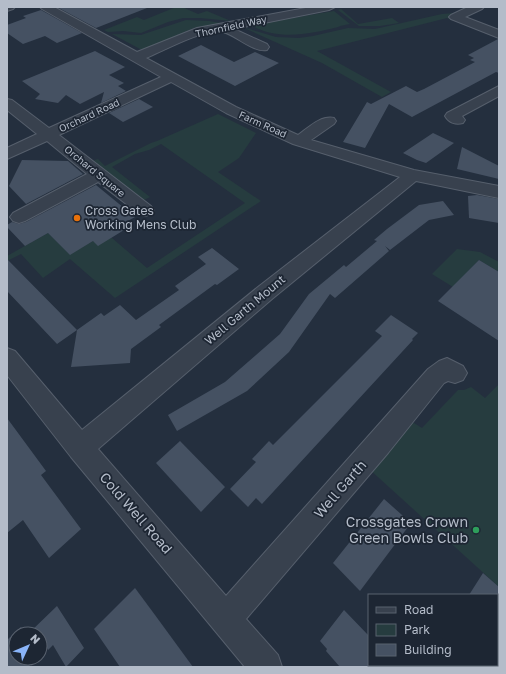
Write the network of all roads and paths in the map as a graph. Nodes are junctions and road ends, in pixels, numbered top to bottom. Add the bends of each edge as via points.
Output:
1 (46, 7) edge
2 (329, 7) edge
3 (478, 7) edge
4 (291, 10) edge
5 (221, 27) junction
6 (499, 34) edge
7 (240, 36) junction
8 (226, 42) dead end
9 (263, 47) dead end
10 (137, 58) junction
11 (171, 77) junction
12 (499, 90) edge
13 (7, 103) edge
14 (458, 120) dead end
15 (329, 121) dead end
16 (48, 135) junction
17 (300, 141) junction
18 (7, 154) edge
19 (100, 174) junction
20 (413, 175) junction
21 (499, 192) edge
22 (145, 210) dead end
23 (19, 216) dead end
24 (7, 358) edge
25 (455, 373) dead end
26 (80, 448) junction
27 (226, 619) junction
28 (266, 667) edge

1 - 10 street, Farm Road
2 - 4 street, Thornfield Way
3 - 6 street via 455,17
4 - 5 street, Thornfield Way
5 - 7 street
5 - 10 street, Thornfield Way via 197,32
7 - 8 street
7 - 9 street
10 - 11 street, Farm Road
11 - 16 street, Orchard Road
11 - 17 street, Farm Road via 231,110
12 - 14 street via 452,116
13 - 16 street, Orchard Square
15 - 17 street
16 - 18 street, Orchard Road
16 - 19 street, Orchard Square
17 - 20 street, Farm Road
19 - 22 street, Orchard Square
19 - 23 street
20 - 21 street, Farm Road
20 - 26 street, Well Garth Mount
24 - 26 street, Cold Well Road
25 - 27 street, Well Garth via 447,368 436,376 380,444
26 - 27 street, Cold Well Road
27 - 28 street, Cold Well Road

